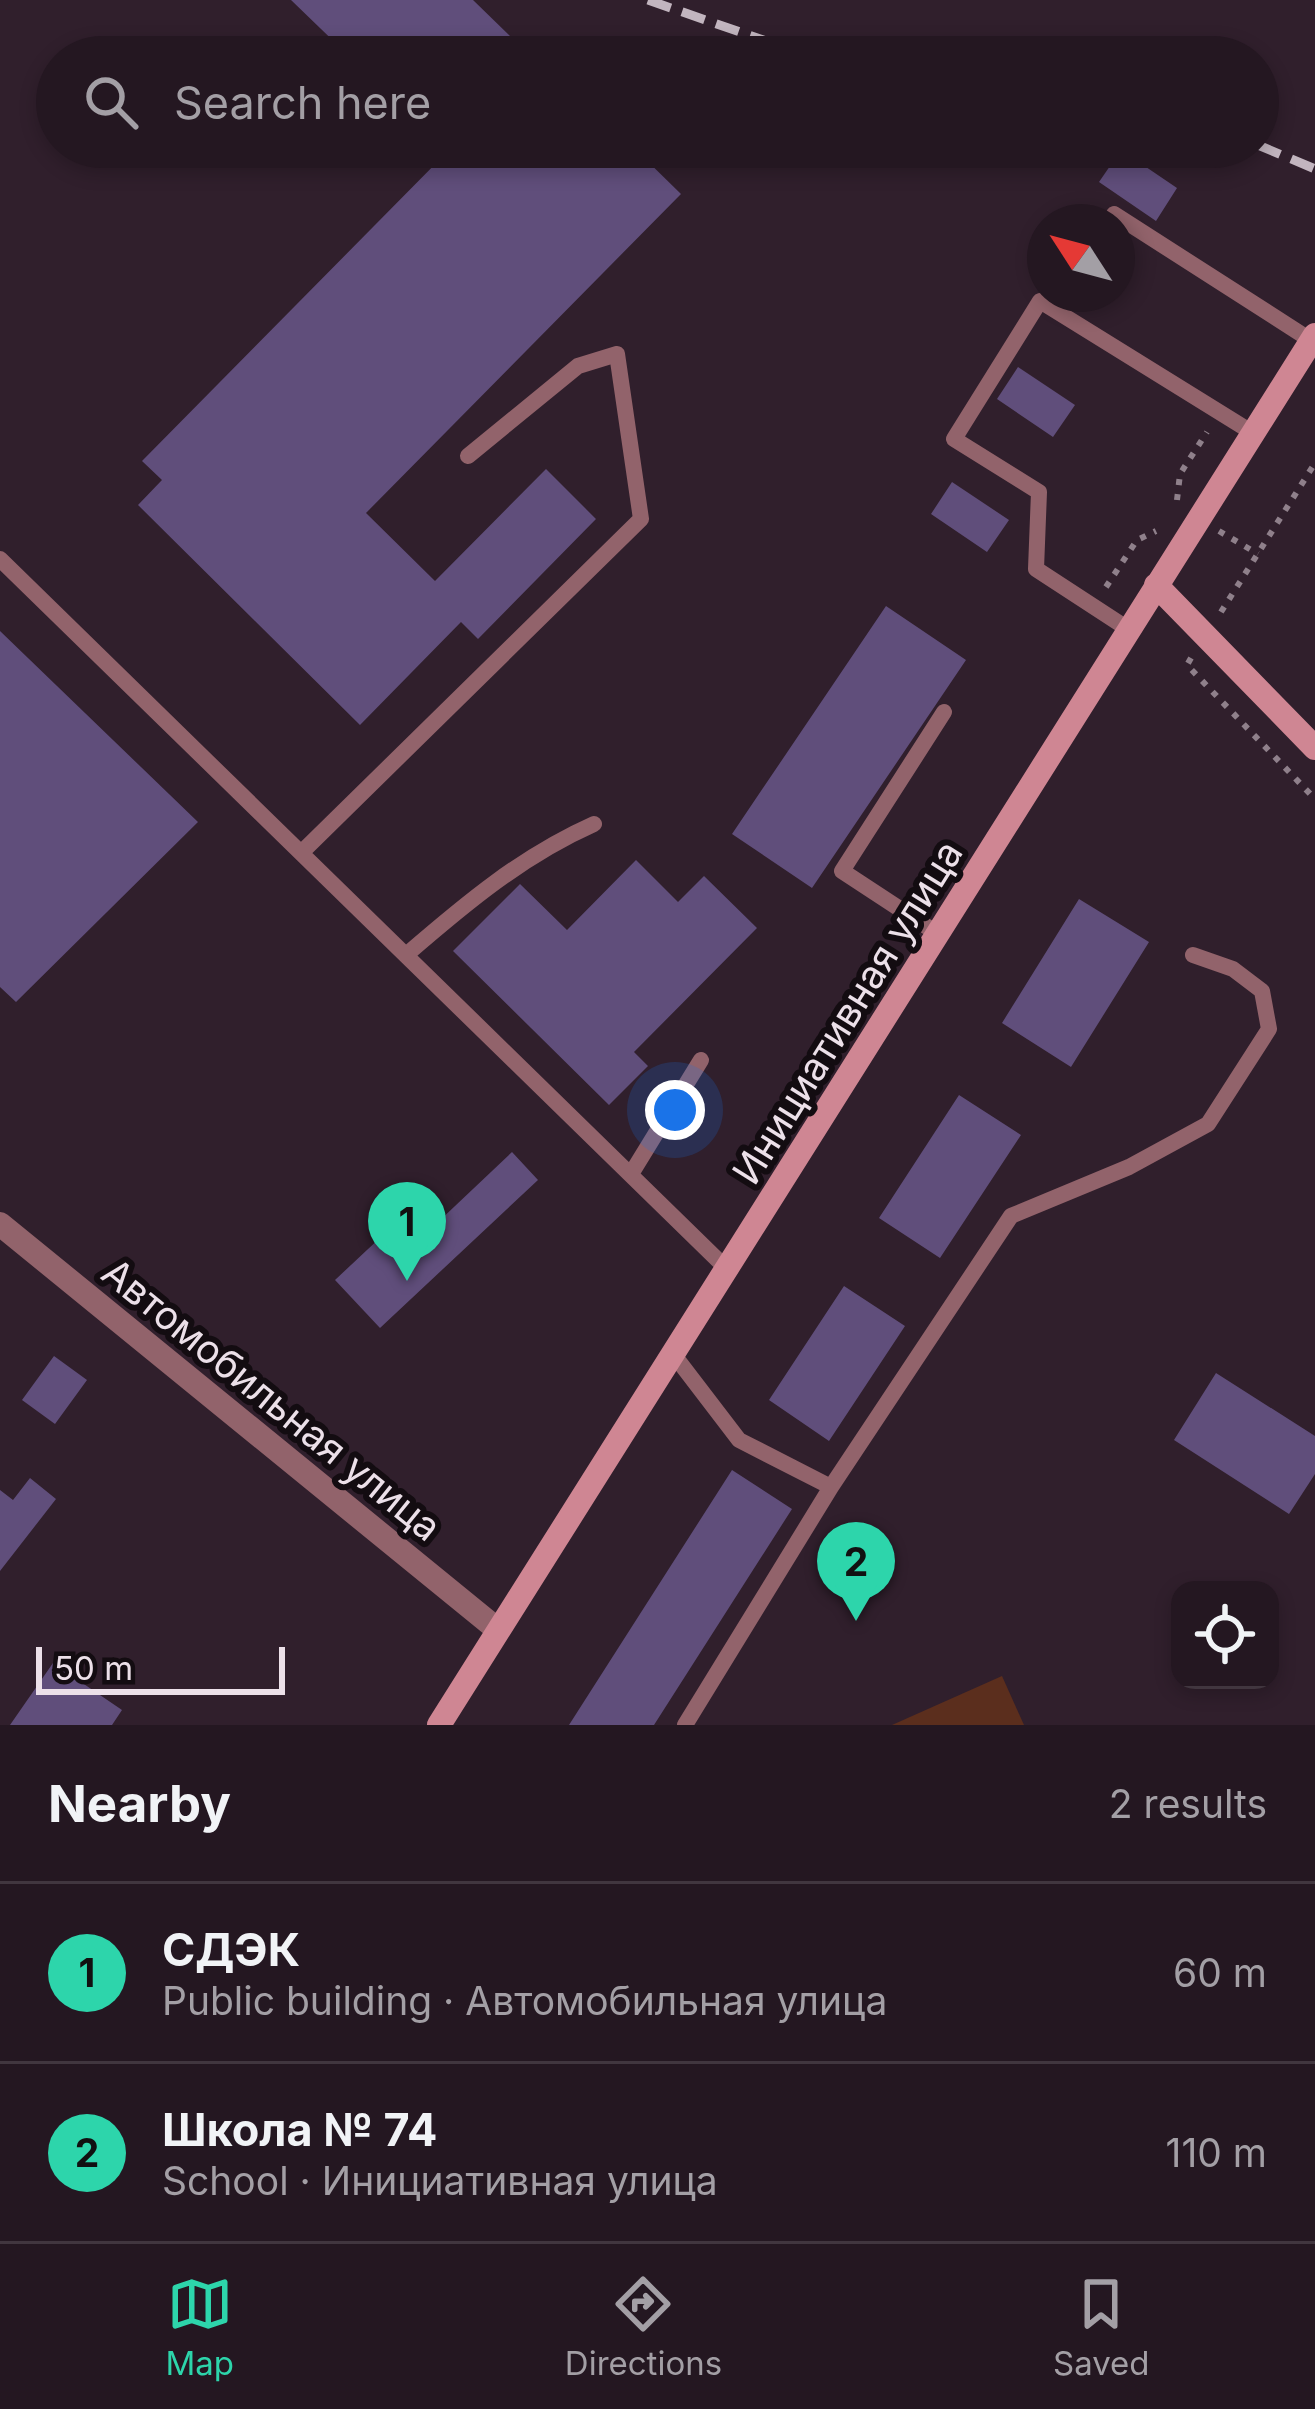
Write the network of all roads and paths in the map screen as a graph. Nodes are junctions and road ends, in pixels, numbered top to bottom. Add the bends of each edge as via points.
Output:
1 (1135, 227) edge
2 (1313, 338) edge
3 (1306, 371) edge
4 (1253, 433) junction
5 (467, 456) dead end
6 (1169, 517) dead end
7 (0, 559) edge
8 (1156, 585) junction
9 (1094, 606) junction
10 (1128, 628) junction
11 (944, 712) dead end
12 (1315, 748) edge
13 (594, 824) dead end
14 (302, 853) junction
15 (938, 934) junction
16 (406, 955) junction
17 (1193, 955) dead end
18 (700, 1060) dead end
19 (631, 1174) junction
20 (0, 1224) edge
21 (728, 1270) junction
22 (674, 1355) junction
23 (831, 1487) junction
24 (498, 1630) junction
25 (439, 1725) edge
26 (685, 1725) edge

1 - 2 lane
2 - 3 main road, Инициативная улица
3 - 4 main road, Инициативная улица
4 - 8 main road, Инициативная улица
4 - 9 lane via 1040,301 954,439 1039,492 1036,569
5 - 14 lane via 578,366 617,354 641,520
6 - 9 path via 1137,540
7 - 14 lane
8 - 10 main road, Инициативная улица
8 - 12 main road
9 - 10 lane
10 - 15 main road, Инициативная улица
11 - 15 lane via 842,871
13 - 16 lane via 482,889
14 - 16 lane
15 - 21 main road, Инициативная улица
16 - 19 lane
17 - 23 lane via 1233,968 1262,991 1269,1029 1244,1072 1208,1124 1011,1216
18 - 19 lane
19 - 21 lane
20 - 24 street, Автомобильная улица
21 - 22 main road, Инициативная улица
22 - 23 lane via 739,1440
22 - 24 main road, Инициативная улица
23 - 26 lane
24 - 25 main road, Инициативная улица

